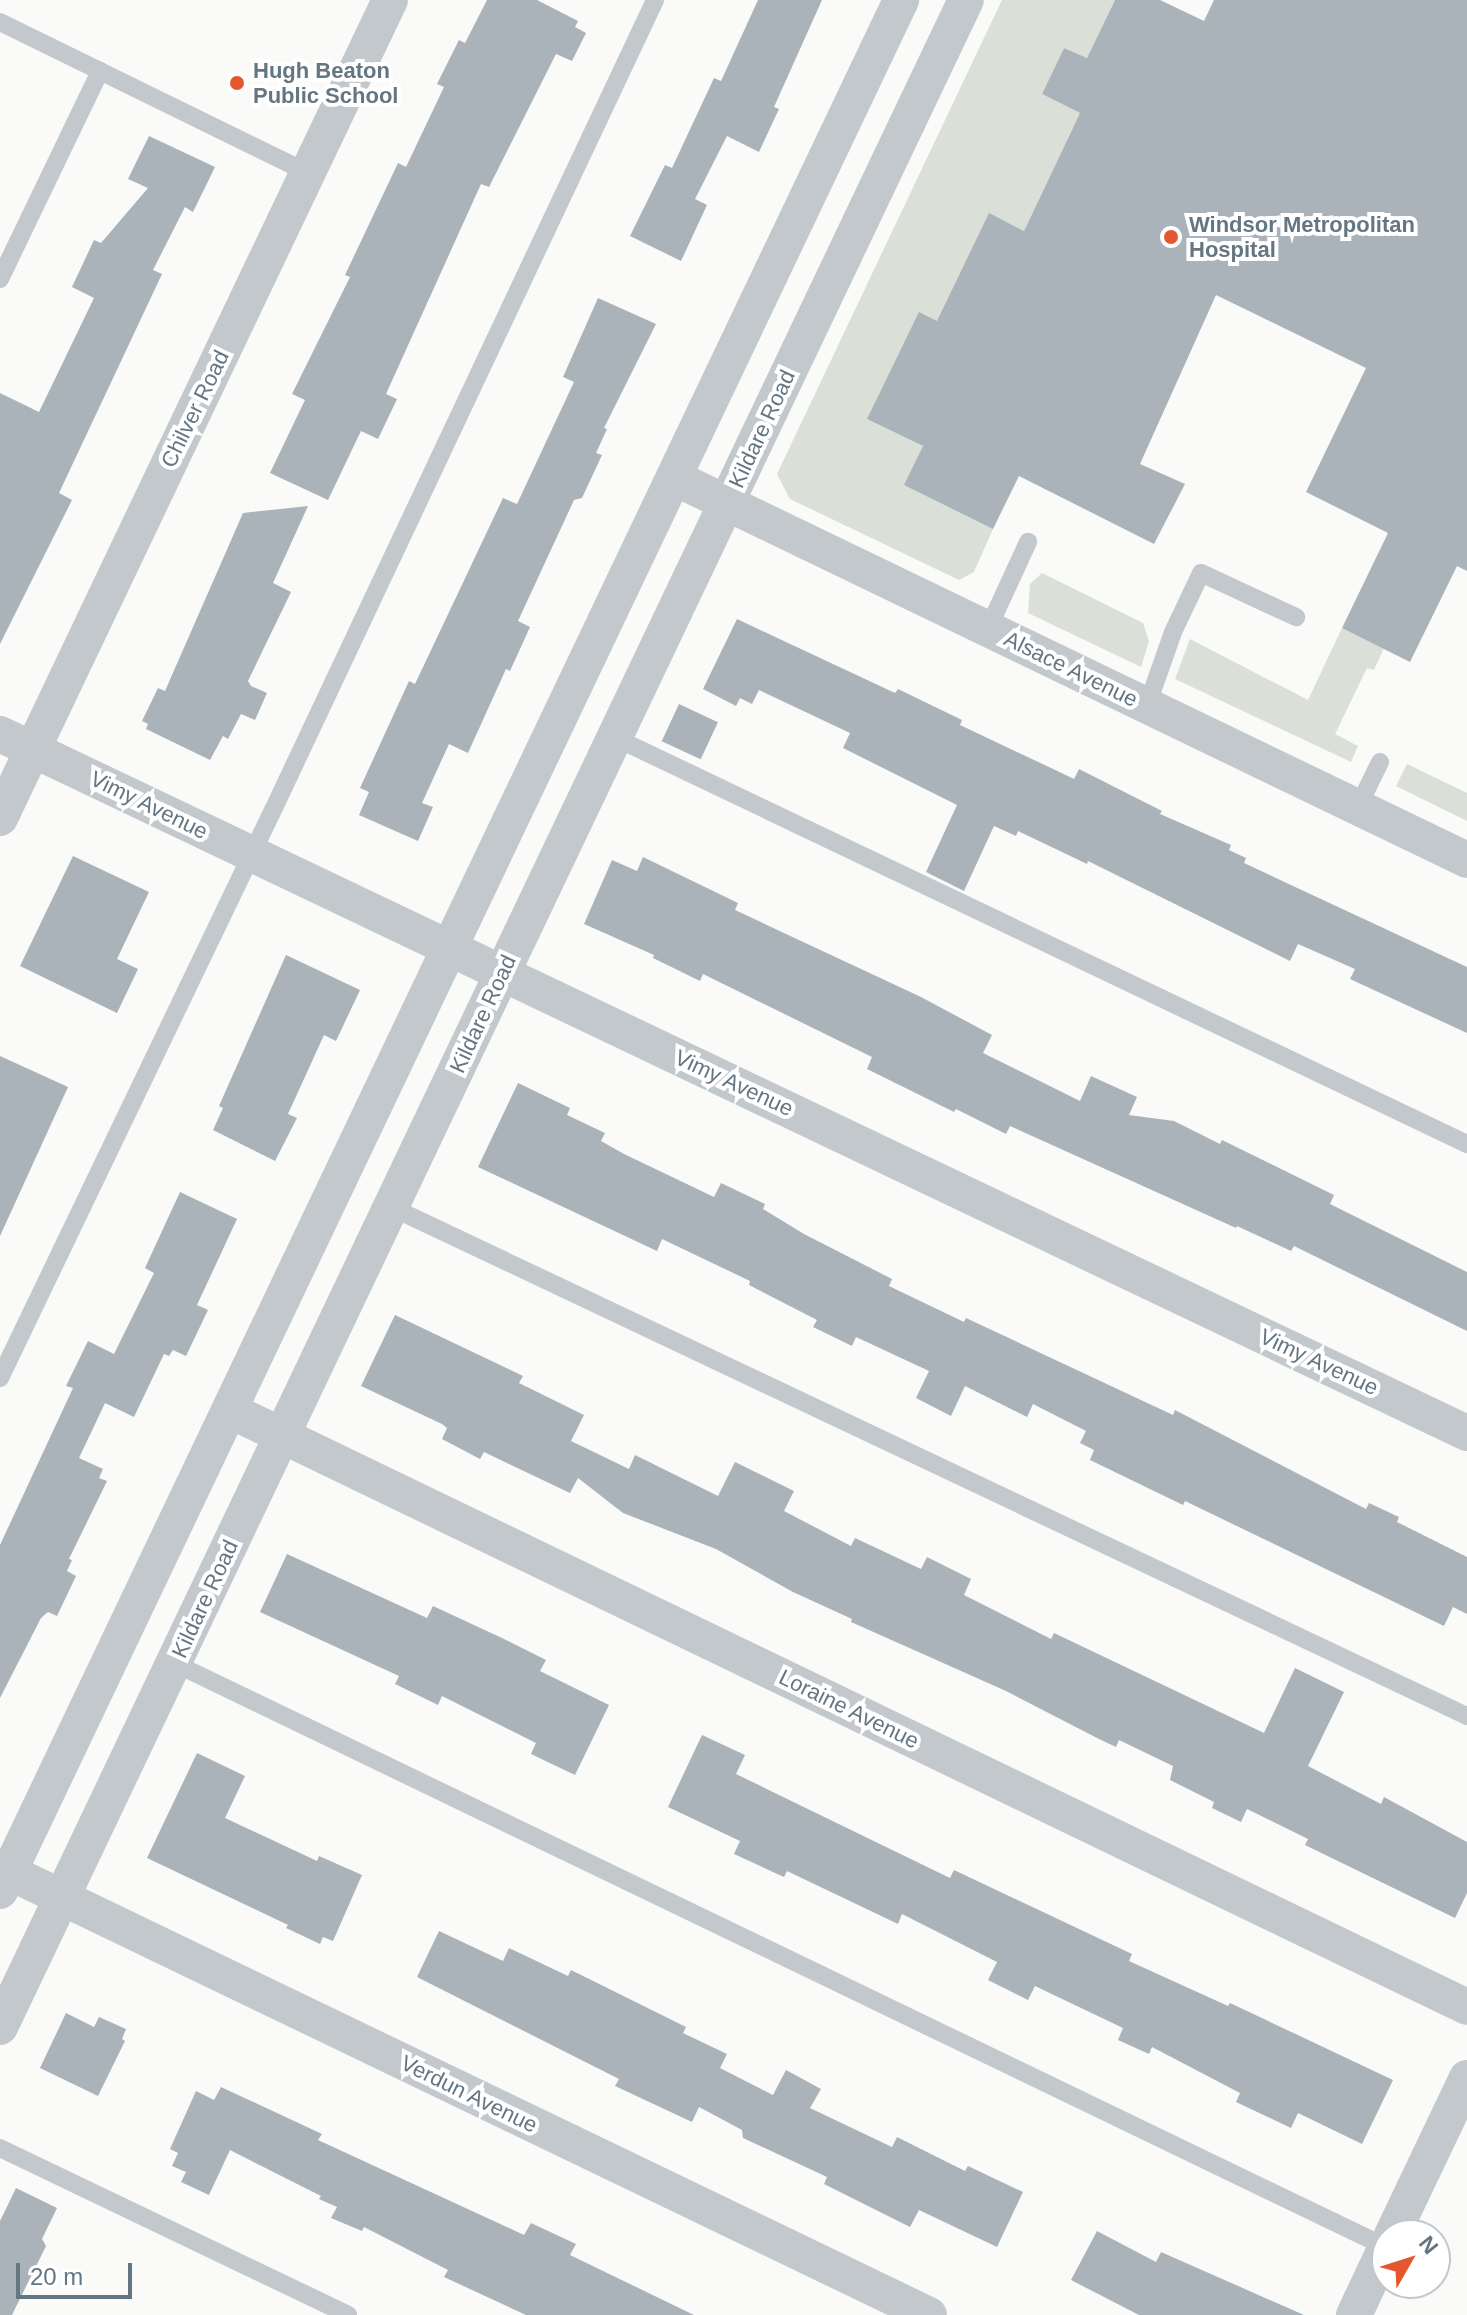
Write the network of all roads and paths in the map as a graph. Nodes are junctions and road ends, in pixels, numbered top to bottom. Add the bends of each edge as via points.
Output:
1 (390, 0) edge
2 (655, 0) edge
3 (901, 0) edge
4 (966, 0) edge
5 (0, 22) edge
6 (100, 71) junction
7 (308, 173) junction
8 (0, 279) edge
9 (675, 478) junction
10 (727, 503) junction
11 (1028, 542) dead end
12 (1296, 617) dead end
13 (988, 629) junction
14 (1147, 706) junction
15 (0, 734) edge
16 (616, 738) junction
17 (33, 749) junction
18 (1380, 762) dead end
19 (1358, 807) junction
20 (0, 818) edge
21 (252, 854) junction
22 (1467, 860) edge
23 (450, 948) junction
24 (502, 973) junction
25 (1467, 1144) edge
26 (391, 1207) junction
27 (0, 1378) edge
28 (231, 1411) junction
29 (1467, 1433) edge
30 (282, 1435) junction
31 (174, 1663) junction
32 (1467, 1716) edge
33 (4, 1882) edge
34 (62, 1898) junction
35 (1467, 2007) edge
36 (0, 2027) edge
37 (1467, 2078) edge
38 (0, 2148) edge
39 (1400, 2219) edge
40 (1371, 2238) edge
41 (1371, 2279) edge
42 (348, 2315) edge
43 (929, 2315) edge
44 (1354, 2315) edge

1 - 7 street, Chilver Road
2 - 21 lane
3 - 9 street
4 - 10 street, Kildare Road
5 - 6 lane
6 - 7 lane
6 - 8 lane
7 - 17 street, Chilver Road
9 - 10 street, Alsace Avenue
9 - 23 street
10 - 13 street, Alsace Avenue
10 - 16 street, Kildare Road
11 - 13 lane
12 - 14 lane via 1201,573
13 - 14 street, Alsace Avenue
14 - 19 street, Alsace Avenue
15 - 17 street, Vimy Avenue
16 - 24 street, Kildare Road
16 - 25 lane
17 - 20 street, Chilver Road
17 - 21 street, Vimy Avenue
18 - 19 lane
19 - 22 street, Alsace Avenue
21 - 23 street, Vimy Avenue
21 - 27 lane
23 - 24 street, Vimy Avenue
23 - 28 street
24 - 26 street, Kildare Road
24 - 29 street, Vimy Avenue
26 - 30 street, Kildare Road
26 - 32 lane
28 - 30 street, Loraine Avenue
28 - 33 street
30 - 31 street, Kildare Road
30 - 35 street, Loraine Avenue
31 - 34 street, Kildare Road
31 - 40 lane
33 - 34 street, Verdun Avenue
34 - 36 street, Kildare Road
34 - 43 street, Verdun Avenue
37 - 39 street
38 - 42 lane
41 - 44 street

